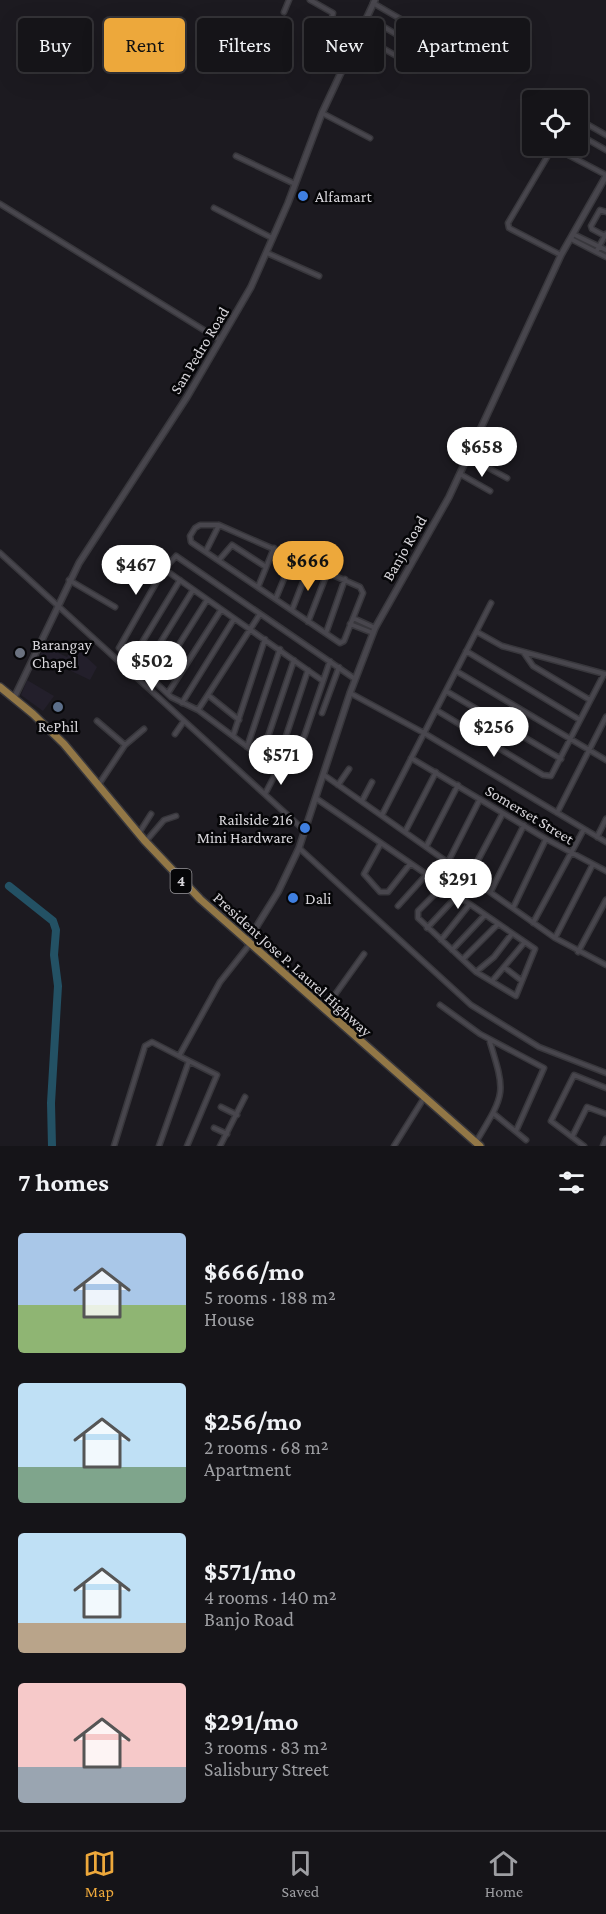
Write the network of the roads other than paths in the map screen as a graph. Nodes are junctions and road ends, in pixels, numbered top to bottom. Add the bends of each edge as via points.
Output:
1 (289, 0) edge
2 (310, 0) edge
3 (374, 2) edge
4 (284, 12) dead end
5 (367, 17) joint
6 (332, 18) edge
7 (400, 18) edge
8 (396, 34) edge
9 (340, 72) edge
10 (322, 114) junction
11 (588, 125) edge
12 (606, 135) edge
13 (370, 138) dead end
14 (588, 140) edge
15 (606, 150) edge
16 (237, 156) dead end
17 (606, 175) edge
18 (295, 184) junction
19 (600, 187) junction
20 (606, 190) edge
21 (0, 204) edge
22 (214, 208) dead end
23 (606, 212) edge
24 (605, 235) edge
25 (572, 236) junction
26 (273, 238) junction
27 (593, 243) junction
28 (599, 247) junction
29 (590, 249) junction
30 (606, 250) edge
31 (596, 252) junction
32 (267, 253) junction
33 (561, 255) junction
34 (606, 257) edge
35 (319, 276) dead end
36 (220, 340) junction
37 (468, 457) junction
38 (460, 474) junction
39 (507, 478) dead end
40 (490, 491) dead end
41 (219, 525) junction
42 (274, 549) junction
43 (206, 551) junction
44 (0, 553) edge
45 (293, 557) junction
46 (219, 560) junction
47 (310, 564) junction
48 (266, 567) junction
49 (164, 569) junction
50 (328, 571) junction
51 (345, 579) junction
52 (69, 580) junction
53 (180, 580) junction
54 (258, 587) junction
55 (193, 590) junction
56 (276, 598) junction
57 (207, 600) junction
58 (491, 603) dead end
59 (57, 605) junction
60 (115, 607) dead end
61 (221, 609) junction
62 (292, 610) junction
63 (260, 614) junction
64 (353, 618) junction
65 (234, 619) junction
66 (308, 622) junction
67 (351, 624) junction
68 (251, 629) junction
69 (374, 630) junction
70 (477, 632) junction
71 (326, 633) junction
72 (265, 639) junction
73 (280, 649) junction
74 (466, 651) junction
75 (524, 653) junction
76 (132, 658) junction
77 (294, 660) junction
78 (330, 661) junction
79 (339, 667) junction
80 (144, 669) junction
81 (308, 670) junction
82 (456, 671) junction
83 (605, 674) edge
84 (355, 679) junction
85 (156, 681) junction
86 (323, 681) junction
87 (0, 687) edge
88 (446, 691) junction
89 (168, 693) junction
90 (350, 693) junction
91 (208, 695) junction
92 (14, 698) junction
93 (590, 700) junction
94 (182, 703) junction
95 (198, 710) junction
96 (436, 710) junction
97 (322, 713) dead end
98 (606, 717) edge
99 (239, 720) junction
100 (580, 720) junction
101 (97, 721) dead end
102 (184, 721) junction
103 (144, 729) dead end
104 (424, 733) junction
105 (175, 735) dead end
106 (233, 736) junction
107 (570, 738) junction
108 (126, 745) junction
109 (247, 747) junction
110 (589, 749) junction
111 (261, 757) junction
112 (411, 758) junction
113 (561, 759) junction
114 (606, 760) edge
115 (277, 767) junction
116 (349, 769) dead end
117 (436, 772) junction
118 (324, 775) junction
119 (372, 782) dead end
120 (99, 784) junction
121 (338, 785) junction
122 (458, 785) junction
123 (265, 794) junction
124 (480, 798) junction
125 (317, 799) junction
126 (362, 801) junction
127 (503, 813) junction
128 (557, 813) junction
129 (151, 814) dead end
130 (382, 815) junction
131 (176, 816) dead end
132 (606, 819) edge
133 (524, 825) junction
134 (584, 829) junction
135 (305, 831) junction
136 (405, 832) junction
137 (138, 833) junction
138 (597, 837) junction
139 (546, 839) junction
140 (145, 842) junction
141 (606, 842) edge
142 (381, 843) junction
143 (426, 847) junction
144 (299, 848) junction
145 (571, 852) junction
146 (448, 862) junction
147 (410, 864) junction
148 (593, 864) junction
149 (606, 871) edge
150 (426, 875) junction
151 (469, 878) junction
152 (443, 886) junction
153 (490, 891) junction
154 (457, 896) junction
155 (606, 900) edge
156 (470, 905) junction
157 (398, 906) dead end
158 (513, 908) junction
159 (484, 915) junction
160 (533, 923) junction
161 (497, 925) junction
162 (428, 928) junction
163 (511, 935) junction
164 (555, 938) junction
165 (441, 940) junction
166 (248, 943) junction
167 (524, 943) junction
168 (452, 950) junction
169 (578, 952) junction
170 (364, 954) dead end
171 (606, 956) edge
172 (463, 959) junction
173 (604, 964) edge
174 (504, 967) junction
175 (476, 972) junction
176 (493, 980) junction
177 (522, 981) junction
178 (440, 1005) dead end
179 (324, 1011) junction
180 (489, 1039) junction
181 (179, 1056) junction
182 (189, 1061) junction
183 (606, 1073) edge
184 (606, 1088) edge
185 (245, 1097) dead end
186 (424, 1098) junction
187 (221, 1107) dead end
188 (493, 1113) junction
189 (606, 1114) edge
190 (237, 1115) junction
191 (214, 1128) dead end
192 (516, 1131) junction
193 (227, 1134) junction
194 (572, 1137) junction
195 (606, 1139) edge
196 (526, 1140) dead end
197 (477, 1144) edge
198 (114, 1146) edge
199 (159, 1146) edge
200 (187, 1146) edge
201 (220, 1146) edge
202 (394, 1146) edge
203 (584, 1146) edge
204 (603, 1146) edge

1 - 4 street
2 - 6 street via 333,13
3 - 5 street, San Pedro Road
3 - 7 street
5 - 8 street
9 - 10 street, San Pedro Road
10 - 13 street
10 - 18 street, San Pedro Road
11 - 12 street
14 - 15 street
16 - 18 street
17 - 19 street, Banjo Road
17 - 33 street via 553,147 508,223 509,228
18 - 26 street, San Pedro Road
19 - 20 street
19 - 25 street, Banjo Road
21 - 36 street
22 - 26 street
23 - 24 street via 600,210 591,226
24 - 28 street
25 - 27 street
25 - 29 street
25 - 33 street, Banjo Road
26 - 32 street, San Pedro Road
27 - 28 street
27 - 29 street
28 - 30 street
28 - 31 street
29 - 31 street
31 - 34 street
32 - 35 street
32 - 36 street, San Pedro Road
33 - 37 street, Banjo Road
36 - 52 street, San Pedro Road
37 - 38 street, Banjo Road
37 - 39 street
38 - 40 street
38 - 69 street, Banjo Road
41 - 42 street
41 - 43 street
41 - 43 street via 197,526 190,536 192,543
42 - 45 street
42 - 48 street
43 - 46 street
44 - 59 street
45 - 47 street
45 - 56 street
46 - 48 street via 232,545
46 - 54 street
47 - 50 street
47 - 62 street
48 - 54 street
49 - 53 street
49 - 63 street via 172,558 178,557
49 - 76 street via 119,646
50 - 51 street
50 - 66 street
51 - 64 street via 363,590
51 - 71 street
52 - 59 street, San Pedro Road
52 - 60 street
53 - 55 street
53 - 76 street
54 - 56 street
55 - 57 street
55 - 80 street
56 - 62 street
57 - 61 street
57 - 85 street
58 - 70 street
59 - 92 street, San Pedro Road
59 - 102 street
61 - 65 street
61 - 89 street
62 - 66 street
63 - 68 street
63 - 78 street
64 - 67 street
64 - 69 street
65 - 68 street
65 - 94 street
66 - 71 street
67 - 69 street
67 - 71 street via 342,642
68 - 72 street
68 - 91 street
69 - 84 street, Banjo Road
70 - 74 street
70 - 75 street
72 - 73 street
72 - 99 street
73 - 77 street
73 - 109 street
74 - 82 street
74 - 100 street
75 - 83 street
75 - 93 street via 533,666
76 - 80 street
77 - 81 street
77 - 111 street
78 - 79 street
78 - 86 street
79 - 84 street
79 - 97 street
80 - 85 street
81 - 86 street
81 - 115 street
82 - 88 street
82 - 107 street
83 - 93 street
84 - 90 street, Banjo Road
85 - 89 street
86 - 115 street via 293,769
87 - 92 highway, President Jose P. Laurel Highway / 4
88 - 96 street
88 - 113 street
89 - 94 street
90 - 104 street
90 - 118 street, Banjo Road
91 - 95 street
91 - 99 street
92 - 120 highway, President Jose P. Laurel Highway / 4 via 50,729
93 - 100 street
94 - 95 street
95 - 106 street
96 - 104 street
96 - 113 street via 543,775 554,774
98 - 110 street
99 - 106 street
100 - 107 street
101 - 108 street
102 - 105 street
102 - 123 street
103 - 108 street
104 - 112 street
104 - 128 street
106 - 109 street
107 - 110 street
107 - 113 street
108 - 120 street
109 - 111 street
110 - 114 street
110 - 128 street
111 - 115 street
112 - 117 street, Somerset Street
112 - 130 street
115 - 123 street
116 - 121 street
117 - 122 street, Somerset Street
117 - 136 street
118 - 121 street
118 - 125 street, Banjo Road
119 - 126 street
120 - 137 highway, President Jose P. Laurel Highway / 4
121 - 126 street
122 - 124 street, Somerset Street
122 - 143 street
123 - 135 street
124 - 127 street, Somerset Street
124 - 146 street
125 - 135 street, Banjo Road
125 - 142 street
126 - 130 street
127 - 133 street, Somerset Street
127 - 151 street
128 - 134 street
129 - 137 street
130 - 136 street
131 - 140 street via 164,820
132 - 138 street
133 - 139 street, Somerset Street
133 - 153 street
134 - 138 street
134 - 145 street
135 - 144 street, Banjo Road
136 - 143 street
137 - 140 highway, President Jose P. Laurel Highway / 4
138 - 141 street
139 - 145 street, Somerset Street
139 - 158 street
140 - 166 highway, President Jose P. Laurel Highway / 4
142 - 147 street
142 - 147 street via 364,874 380,892 388,892
143 - 146 street
144 - 166 street, Banjo Road
144 - 183 street via 471,1005 539,1047
145 - 148 street, Somerset Street
145 - 160 street
146 - 151 street
147 - 150 street
148 - 149 street, Somerset Street
148 - 164 street
150 - 152 street
150 - 157 street
151 - 153 street
152 - 154 street
152 - 162 street via 418,911 417,918
153 - 158 street
154 - 156 street
154 - 162 street
155 - 169 street
156 - 159 street
156 - 165 street
158 - 160 street
159 - 161 street
159 - 168 street
160 - 164 street
161 - 163 street
161 - 172 street
162 - 165 street
163 - 167 street
163 - 175 street
164 - 169 street
165 - 168 street
166 - 179 highway, President Jose P. Laurel Highway / 4
166 - 181 street via 220,982
167 - 174 street
167 - 177 street via 535,949
168 - 172 street
169 - 173 street
170 - 179 street
171 - 173 street
172 - 175 street
174 - 176 street
174 - 177 street
175 - 176 street
176 - 177 street via 516,996
178 - 180 street
179 - 186 highway, President Jose P. Laurel Highway / 4
180 - 188 street via 503,1084
180 - 192 street via 544,1068
181 - 182 street
181 - 198 street via 152,1042 145,1046
182 - 199 street
182 - 200 street via 217,1075
184 - 194 street via 574,1075 551,1120
185 - 190 street
186 - 197 highway, President Jose P. Laurel Highway / 4
186 - 202 street
187 - 190 street
188 - 192 street
188 - 197 street
189 - 194 street via 587,1107
190 - 193 street
191 - 193 street
192 - 196 street
193 - 201 street
194 - 203 street
195 - 204 street

